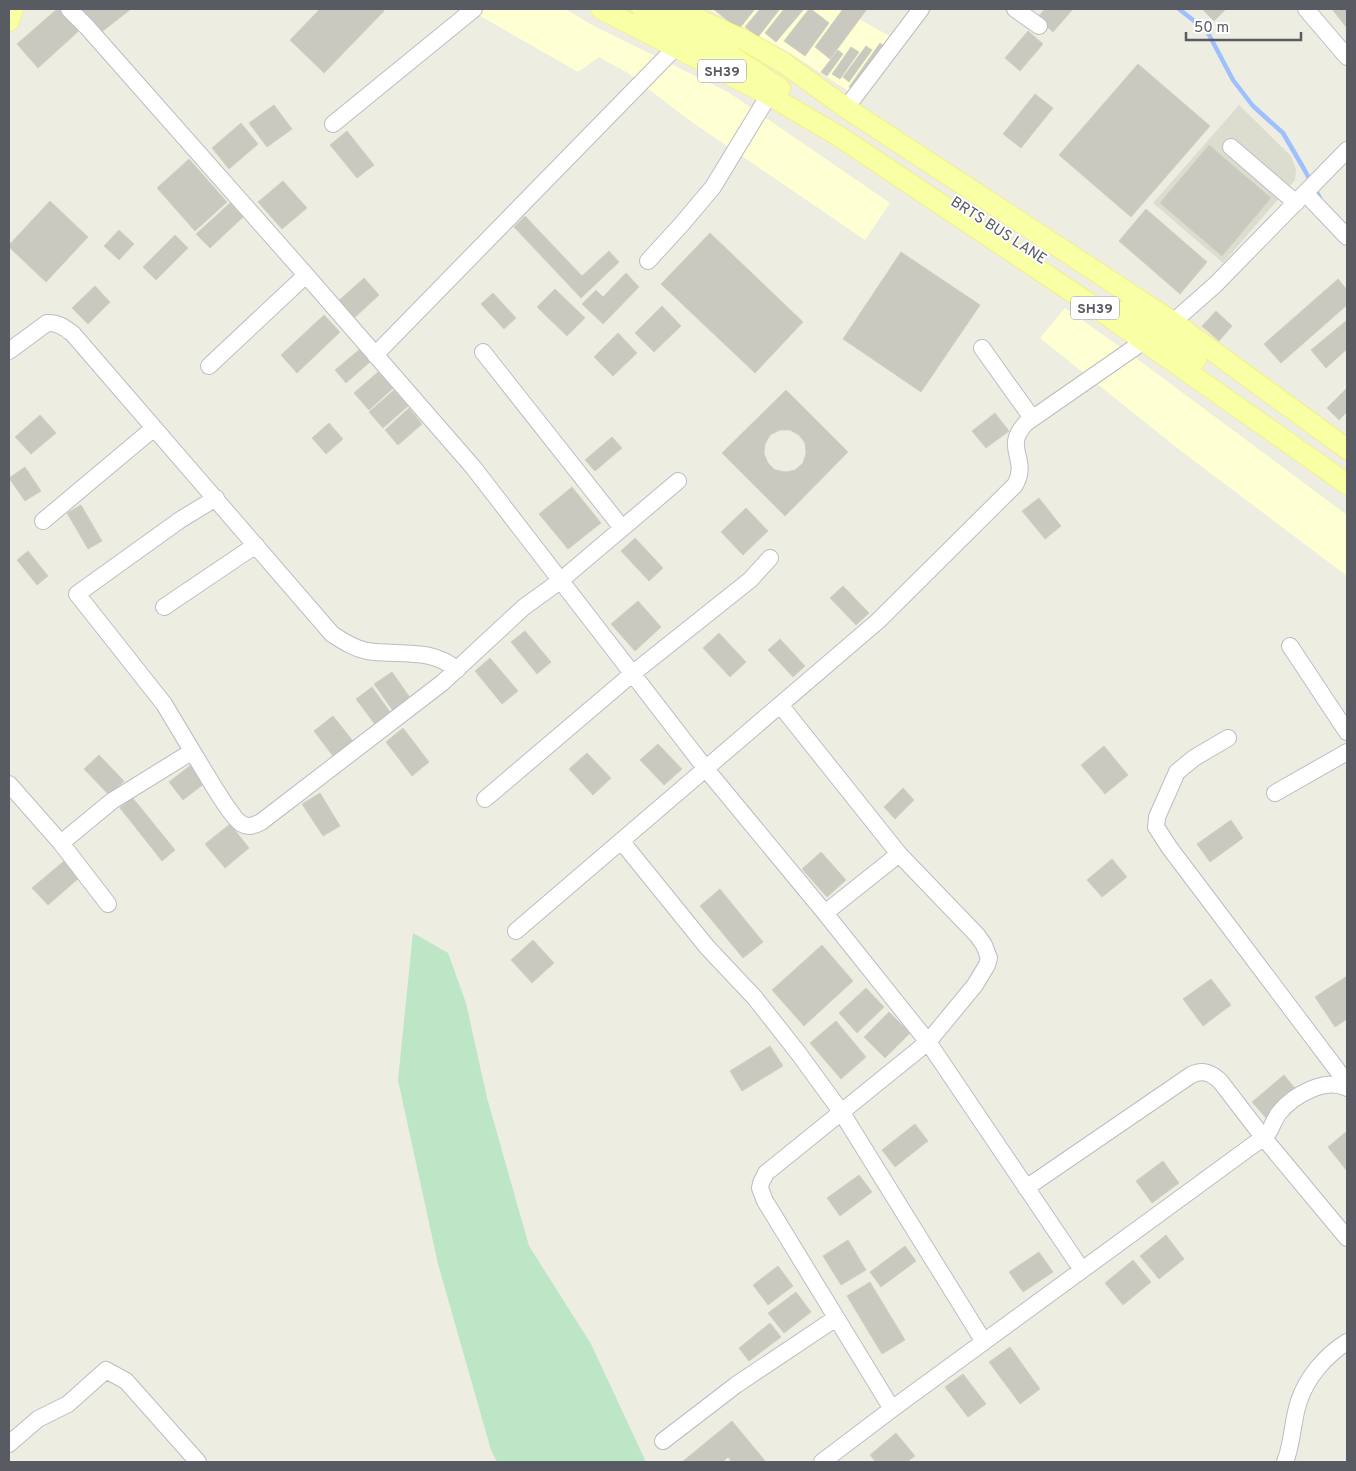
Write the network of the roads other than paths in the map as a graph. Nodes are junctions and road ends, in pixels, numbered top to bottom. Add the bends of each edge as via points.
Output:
1 (13, 9) edge
2 (68, 9) edge
3 (474, 9) edge
4 (601, 9) edge
5 (642, 9) edge
6 (676, 9) edge
7 (921, 9) edge
8 (1015, 9) edge
9 (1306, 9) edge
10 (9, 20) edge
11 (1039, 26) dead end
12 (676, 47) junction
13 (1347, 57) edge
14 (769, 95) junction
15 (846, 108) junction
16 (333, 124) dead end
17 (1231, 147) dead end
18 (1347, 150) edge
19 (1307, 191) junction
20 (1347, 237) edge
21 (648, 260) dead end
22 (306, 275) junction
23 (1158, 332) junction
24 (982, 348) dead end
25 (9, 351) edge
26 (483, 352) dead end
27 (375, 355) junction
28 (209, 366) dead end
29 (1032, 418) junction
30 (154, 428) junction
31 (1347, 449) edge
32 (1347, 466) edge
33 (678, 481) dead end
34 (1347, 484) edge
35 (216, 498) junction
36 (42, 521) dead end
37 (622, 528) junction
38 (256, 545) junction
39 (770, 558) dead end
40 (560, 581) junction
41 (164, 607) dead end
42 (1290, 646) dead end
43 (457, 670) junction
44 (632, 674) junction
45 (781, 706) junction
46 (1347, 732) edge
47 (1228, 738) dead end
48 (1347, 752) edge
49 (197, 760) junction
50 (706, 769) junction
51 (9, 784) edge
52 (1275, 793) dead end
53 (485, 799) dead end
54 (622, 842) junction
55 (61, 843) junction
56 (899, 854) junction
57 (108, 904) dead end
58 (826, 913) junction
59 (516, 931) dead end
60 (928, 1042) junction
61 (1347, 1083) edge
62 (1347, 1088) edge
63 (842, 1113) junction
64 (1263, 1137) junction
65 (1026, 1188) junction
66 (1347, 1238) edge
67 (1082, 1270) junction
68 (836, 1318) junction
69 (984, 1342) junction
70 (1347, 1342) edge
71 (892, 1409) junction
72 (663, 1441) dead end
73 (9, 1444) edge
74 (198, 1462) edge
75 (822, 1462) edge
76 (1285, 1462) edge

1 - 10 main road
2 - 22 street
3 - 16 street
4 - 12 main road, SH39
5 - 23 main road, BRTS BUS LANE via 719,48
6 - 15 main road, SH39 via 744,40 784,63
7 - 15 street
8 - 11 street
9 - 13 street
12 - 14 main road, SH39
12 - 27 street
14 - 21 street via 713,187
14 - 23 main road, SH39 via 840,137 1111,318
15 - 23 main road, SH39
17 - 19 street
18 - 19 street
19 - 20 street
19 - 23 street via 1215,285
22 - 27 street
22 - 28 street
23 - 29 street
23 - 31 main road, SH39
23 - 32 main road, BRTS BUS LANE
23 - 34 main road, SH39 via 1197,377
24 - 29 street
25 - 30 street via 47,323 63,326
26 - 37 street
27 - 40 street via 473,467
29 - 45 street via 1017,435 1021,472 1016,485 878,621
30 - 35 street
30 - 36 street
33 - 37 street
35 - 38 street
35 - 49 street via 77,594 164,704
37 - 40 street
38 - 41 street
38 - 43 street via 314,615 332,634 349,645 366,651 435,656
39 - 44 street via 750,580
40 - 43 street via 524,607
40 - 44 street
42 - 46 street
43 - 49 street via 374,737 253,826 236,819
44 - 50 street
44 - 53 street
45 - 50 street
45 - 56 street
47 - 61 street via 1194,758 1178,772 1157,817 1156,827
48 - 52 street
49 - 55 street via 191,755 184,755 112,801
50 - 54 street
50 - 58 street
51 - 55 street
54 - 59 street
54 - 63 street via 706,947 755,998
55 - 57 street
56 - 58 street
56 - 60 street via 977,935 989,958 975,985
58 - 60 street
60 - 63 street
60 - 65 street
62 - 64 street via 1340,1084 1320,1086 1294,1100 1278,1114
63 - 68 street via 771,1168 760,1188
63 - 69 street
64 - 65 street via 1220,1081 1212,1074 1198,1072
64 - 66 street
64 - 67 street
65 - 67 street
67 - 69 street
68 - 71 street
68 - 72 street via 736,1385
69 - 71 street
70 - 76 street via 1323,1362 1298,1402 1292,1442
71 - 75 street
73 - 74 street via 38,1419 68,1404 106,1370 126,1381

